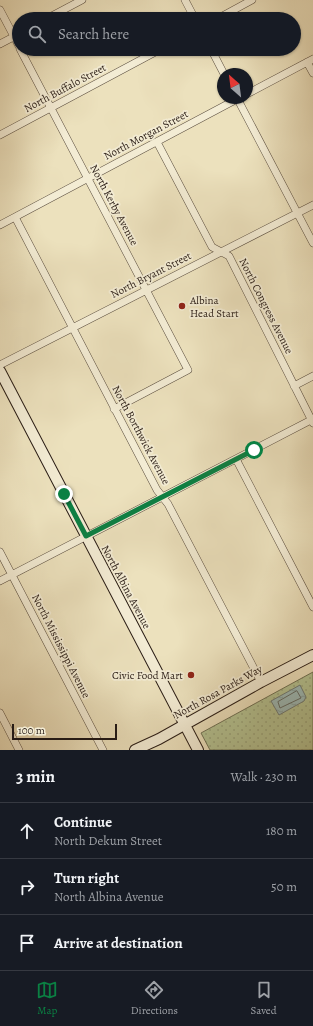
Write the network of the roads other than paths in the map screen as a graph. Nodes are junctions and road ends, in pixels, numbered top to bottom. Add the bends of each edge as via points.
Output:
1 (82, 0) edge
2 (184, 0) edge
3 (252, 0) edge
4 (0, 10) edge
5 (59, 12) edge
6 (191, 12) edge
7 (230, 12) edge
8 (12, 29) edge
9 (12, 37) edge
10 (0, 44) edge
11 (24, 56) edge
12 (148, 56) edge
13 (215, 56) edge
14 (310, 61) edge
15 (221, 68) edge
16 (313, 73) edge
17 (253, 91) edge
18 (227, 104) edge
19 (241, 104) edge
20 (51, 108) junction
21 (0, 135) edge
22 (157, 142) junction
23 (88, 178) junction
24 (313, 205) edge
25 (298, 213) junction
26 (15, 218) junction
27 (0, 225) edge
28 (313, 243) edge
29 (221, 252) junction
30 (146, 290) junction
31 (72, 328) junction
32 (0, 365) edge
33 (0, 371) edge
34 (313, 376) edge
35 (294, 386) junction
36 (114, 408) junction
37 (312, 422) edge
38 (236, 459) junction
39 (162, 497) junction
40 (86, 536) junction
41 (0, 552) edge
42 (12, 575) junction
43 (0, 581) edge
44 (313, 607) edge
45 (313, 655) edge
46 (261, 682) junction
47 (0, 713) edge
48 (184, 725) junction
49 (19, 750) edge
50 (103, 750) edge
51 (135, 750) edge
52 (198, 750) edge

1 - 5 street
2 - 6 street
3 - 7 street
4 - 8 street
9 - 10 street
11 - 20 street, North Kerby Avenue
12 - 20 street, North Buffalo Street
13 - 15 street
14 - 16 street
14 - 17 street
18 - 22 street, North Morgan Street
19 - 25 street
20 - 21 street, North Buffalo Street
20 - 23 street, North Kerby Avenue
22 - 23 street, North Morgan Street
22 - 29 street, North Congress Avenue via 212,247
23 - 26 street, North Morgan Street
23 - 30 street, North Kerby Avenue
24 - 25 street, North Bryant Street
25 - 28 street
25 - 29 street, North Bryant Street
26 - 27 street, North Morgan Street
26 - 31 street, North Borthwick Avenue
29 - 30 street, North Bryant Street
29 - 35 street, North Congress Avenue via 229,256
30 - 31 street, North Bryant Street
30 - 36 street, North Kerby Avenue via 188,370
31 - 32 street, North Bryant Street
31 - 36 street, North Borthwick Avenue
33 - 40 street, North Albina Avenue
34 - 35 street
35 - 37 street, North Congress Avenue
36 - 39 street, North Borthwick Avenue
37 - 38 street
38 - 39 street
38 - 44 street
39 - 40 street
39 - 46 street, North Borthwick Avenue
40 - 42 street
40 - 48 street, North Albina Avenue
41 - 42 street, North Mississippi Avenue
42 - 43 street
42 - 50 street, North Mississippi Avenue
45 - 46 street, North Rosa Parks Way
46 - 48 street, North Rosa Parks Way
47 - 49 street
48 - 51 street, North Rosa Parks Way
48 - 52 street, North Albina Avenue

